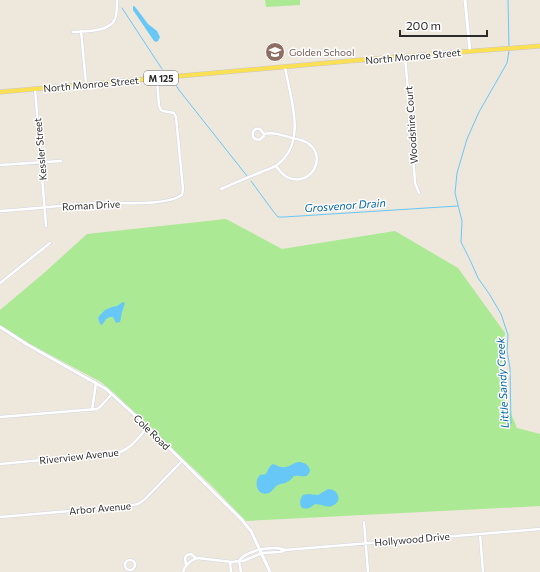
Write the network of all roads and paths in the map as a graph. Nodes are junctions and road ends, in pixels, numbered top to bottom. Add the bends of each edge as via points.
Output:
1 (117, 0) edge
2 (465, 0) edge
3 (81, 31) junction
4 (73, 32) dead end
5 (540, 46) edge
6 (470, 51) junction
7 (405, 57) junction
8 (285, 67) junction
9 (157, 79) junction
10 (86, 84) junction
11 (35, 89) junction
12 (0, 92) edge
13 (264, 134) junction
14 (294, 138) junction
15 (61, 161) dead end
16 (41, 162) junction
17 (0, 165) edge
18 (276, 166) junction
19 (221, 189) dead end
20 (419, 193) dead end
21 (45, 208) junction
22 (0, 211) edge
23 (46, 226) dead end
24 (50, 243) dead end
25 (0, 283) edge
26 (0, 327) edge
27 (96, 382) junction
28 (112, 394) junction
29 (92, 410) junction
30 (0, 417) edge
31 (148, 427) junction
32 (182, 460) junction
33 (0, 464) edge
34 (0, 517) edge
35 (364, 522) dead end
36 (540, 529) edge
37 (480, 534) junction
38 (366, 543) junction
39 (260, 549) junction
40 (285, 550) junction
41 (262, 553) junction
42 (197, 558) junction
43 (239, 561) junction
44 (230, 562) junction
45 (186, 565) junction
46 (131, 571) edge
47 (183, 572) edge
48 (231, 572) edge
49 (241, 572) edge
50 (270, 572) edge
51 (368, 572) edge
52 (482, 572) edge

1 - 3 street via 116,17 112,24 107,28
2 - 6 street
3 - 4 street
3 - 10 street
5 - 6 main road, North Monroe Street / M 125
6 - 7 main road, North Monroe Street / M 125
7 - 8 main road, North Monroe Street / M 125
7 - 20 street, Woodshire Court via 409,130 415,182
8 - 9 main road, North Monroe Street / M 125
8 - 14 street via 292,98
9 - 10 main road, North Monroe Street / M 125
9 - 21 street, Roman Drive via 159,106 161,110 174,113 176,117 182,195 165,201 96,203
10 - 11 main road, North Monroe Street / M 125
11 - 12 main road, North Monroe Street / M 125
11 - 16 street, Kessler Street
13 - 13 street via 259,140 254,139 252,134 257,129
13 - 14 street
14 - 18 street via 289,153
14 - 18 street via 308,143 314,149 316,167 306,178 292,179 286,177
15 - 16 street
16 - 17 street
16 - 21 street, Kessler Street
18 - 19 street
21 - 22 street, Roman Drive
21 - 23 street, Kessler Street
24 - 25 street
26 - 27 street, Cole Road
27 - 28 street, Cole Road
27 - 29 street
28 - 29 street via 100,407
28 - 31 street, Cole Road
29 - 30 street
31 - 32 street, Cole Road
31 - 33 street, Riverview Avenue via 128,448 117,454
32 - 34 street, Arbor Avenue via 138,504
32 - 39 street, Cole Road via 241,519 251,531
35 - 38 street
36 - 37 street, Hollywood Drive
37 - 38 street, Hollywood Drive
37 - 52 street
38 - 40 street, Hollywood Drive
38 - 51 street
39 - 40 street, Hollywood Drive
39 - 41 street, Cole Road
39 - 43 street
40 - 41 street, Hollywood Drive
41 - 43 street, Hollywood Drive
41 - 50 street, Cole Road
42 - 44 street
42 - 45 street
42 - 45 street via 191,554 187,555
43 - 44 street
43 - 49 street
44 - 48 street
45 - 47 street
46 - 46 street via 136,565 131,560 125,565

